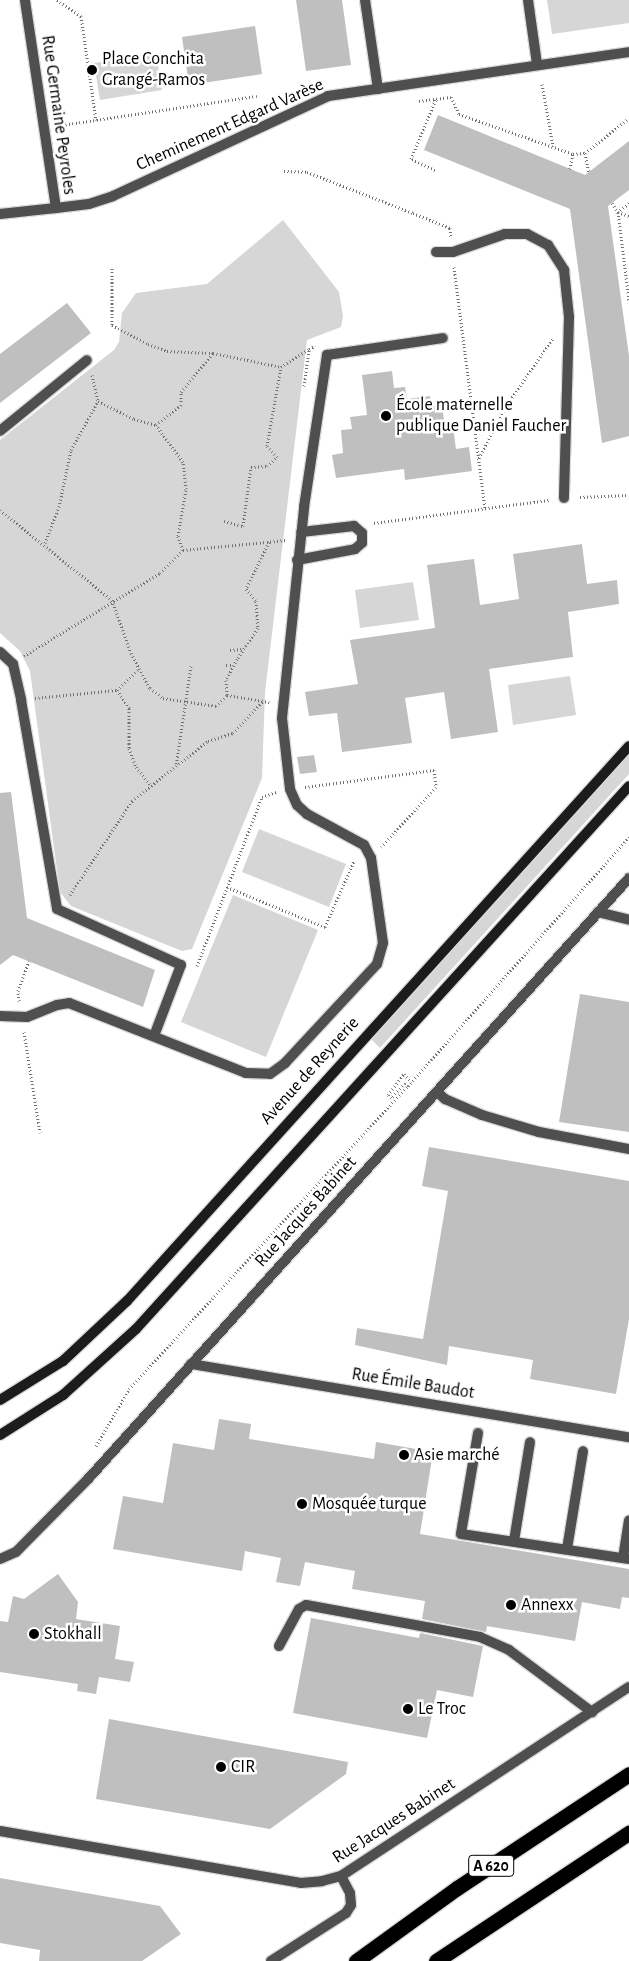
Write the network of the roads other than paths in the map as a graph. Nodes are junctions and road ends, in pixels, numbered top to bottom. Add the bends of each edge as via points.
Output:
1 (26, 0) edge
2 (365, 0) edge
3 (528, 0) edge
4 (629, 52) edge
5 (537, 64) junction
6 (378, 89) junction
7 (56, 208) junction
8 (0, 214) edge
9 (436, 252) dead end
10 (443, 338) dead end
11 (87, 360) road end
12 (0, 432) edge
13 (564, 498) road end
14 (300, 536) junction
15 (297, 560) junction
16 (0, 652) edge
17 (629, 746) edge
18 (629, 786) edge
19 (629, 878) edge
20 (598, 912) junction
21 (629, 920) edge
22 (0, 1016) edge
23 (154, 1036) junction
24 (437, 1092) junction
25 (629, 1149) edge
26 (192, 1364) junction
27 (0, 1400) edge
28 (478, 1433) dead end
29 (0, 1435) edge
30 (629, 1436) edge
31 (530, 1442) dead end
32 (583, 1451) dead end
33 (629, 1520) edge
34 (514, 1542) junction
35 (567, 1550) junction
36 (626, 1558) edge
37 (0, 1559) edge
38 (279, 1646) dead end
39 (629, 1687) edge
40 (592, 1712) junction
41 (629, 1774) edge
42 (0, 1831) edge
43 (629, 1833) edge
44 (341, 1876) junction
45 (271, 1961) edge
46 (356, 1961) edge
47 (436, 1961) edge

1 - 7 street, Rue Germaine Peyroles
2 - 6 street
3 - 5 street
4 - 5 street, Cheminement Edgard Varèse
5 - 6 street, Cheminement Edgard Varèse
6 - 7 street, Cheminement Edgard Varèse via 328,96 113,196 89,204
7 - 8 street, Rue Germaine Peyroles
9 - 13 street via 453,252 505,234 526,234 548,245 564,270 569,317
10 - 14 street via 327,355
11 - 12 street
14 - 15 street
14 - 15 street via 354,526 362,534 362,543 355,549
15 - 23 street via 284,703 290,789 296,805 306,814 364,845 370,858 383,943 382,956 281,1067 270,1074 246,1073
16 - 23 street via 13,664 21,700 57,909 181,965
17 - 27 street, Avenue de Reynerie via 127,1300 64,1361
18 - 29 street via 136,1329 63,1395
19 - 20 street, Rue Jacques Babinet
20 - 21 street
20 - 24 street, Rue Jacques Babinet
22 - 23 street via 22,1017 69,1003
24 - 25 street via 445,1099 482,1115 530,1129
24 - 26 street, Rue Jacques Babinet
26 - 30 street, Rue Émile Baudot
26 - 37 street, Rue Jacques Babinet via 89,1478 16,1552
28 - 34 street via 461,1534
31 - 34 street
32 - 35 street
33 - 36 street
34 - 35 street
35 - 36 street
38 - 40 street via 299,1609 306,1605 480,1637 508,1650
39 - 40 street, Rue Jacques Babinet
40 - 44 street, Rue Jacques Babinet
41 - 46 highway, A 620 via 457,1888
42 - 44 street, Rue Jacques Babinet via 300,1883
43 - 47 highway, A 620
44 - 45 street via 350,1893 351,1905 346,1913

